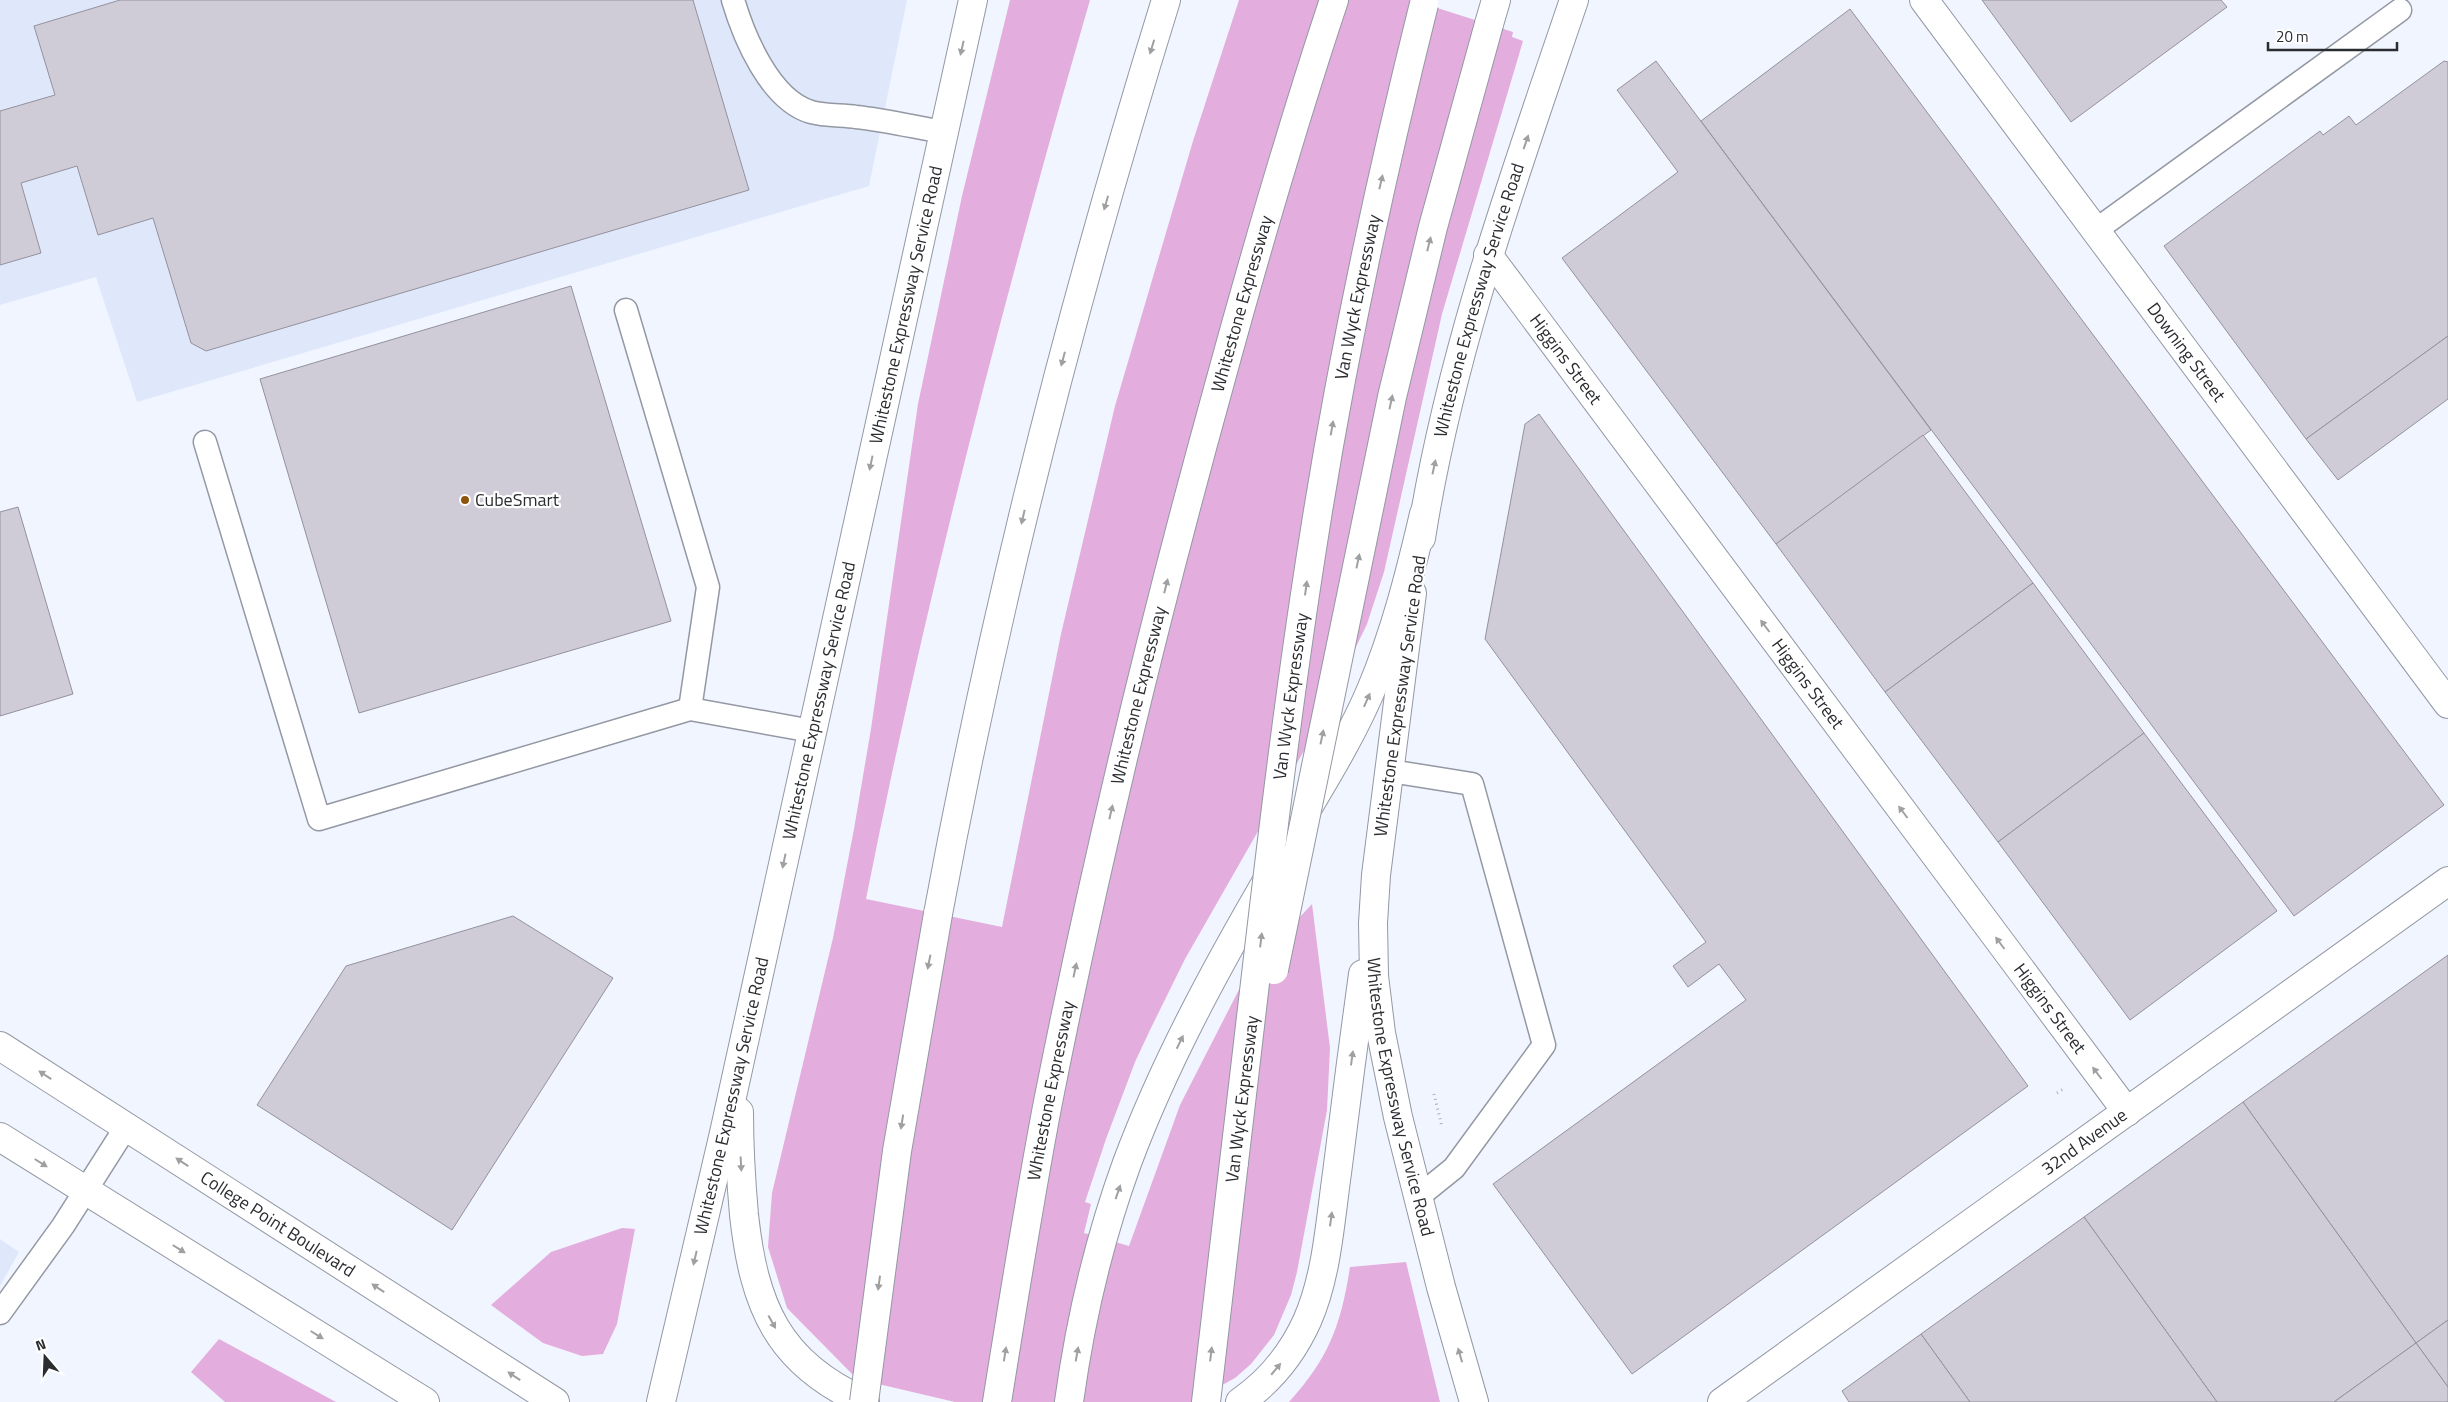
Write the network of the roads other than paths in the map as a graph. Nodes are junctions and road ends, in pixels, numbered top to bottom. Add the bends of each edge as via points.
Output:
1 (733, 0) edge
2 (973, 0) edge
3 (1166, 0) edge
4 (1334, 0) edge
5 (1574, 0) edge
6 (1924, 0) edge
7 (1425, 2) edge
8 (2400, 10) dead end
9 (1492, 12) edge
10 (943, 132) junction
11 (2096, 230) junction
12 (1488, 255) junction
13 (626, 310) dead end
14 (204, 442) dead end
15 (1424, 514) junction
16 (2448, 704) edge
17 (690, 709) junction
18 (812, 731) junction
19 (1390, 771) junction
20 (1376, 875) junction
21 (2448, 881) edge
22 (0, 1046) edge
23 (743, 1046) junction
24 (2126, 1112) junction
25 (126, 1127) junction
26 (0, 1137) edge
27 (1234, 1162) junction
28 (86, 1190) junction
29 (1418, 1197) junction
30 (0, 1313) edge
31 (425, 1402) edge
32 (555, 1402) edge
33 (661, 1402) edge
34 (864, 1402) edge
35 (997, 1402) edge
36 (1069, 1402) edge
37 (1206, 1402) edge
38 (1240, 1402) edge
39 (1474, 1402) edge
40 (1722, 1402) edge

1 - 10 lane via 738,18 767,75 783,96 810,112 856,116
2 -> 10 main road, Whitestone Expressway Service Road
3 -> 34 main road, bridge via 1089,263 1030,486 968,761 898,1150
35 -> 4 main road, Whitestone Expressway via 1048,1106 1116,788 1189,494 1278,178
12 -> 5 main road, Whitestone Expressway Service Road
6 - 11 main road, Downing Street
27 -> 7 main road, Van Wyck Expressway, bridge via 1283,756 1314,538 1371,226
8 - 11 lane
27 -> 9 main road, bridge via 1392,397
10 -> 18 main road, Whitestone Expressway Service Road
11 - 16 main road, Downing Street
15 -> 12 main road, Whitestone Expressway Service Road via 1450,390
24 -> 12 main road, Higgins Street
13 - 17 lane via 708,587
14 - 17 lane via 319,818
15 - 19 main road, Whitestone Expressway Service Road
36 -> 15 main road via 1103,1238 1136,1140 1181,1040 1233,941 1354,727 1397,620
17 - 18 lane
18 -> 23 main road, Whitestone Expressway Service Road
19 - 20 main road, Whitestone Expressway Service Road
19 - 29 lane via 1472,784 1544,1045 1454,1168
20 - 29 main road, Whitestone Expressway Service Road via 1373,948 1376,1005 1394,1099
38 -> 20 main road via 1264,1383 1288,1354 1307,1321 1317,1289 1328,1241
21 - 24 main road, 32nd Avenue
25 -> 22 main road, College Point Boulevard
23 -> 33 main road, Whitestone Expressway Service Road
23 -> 34 main road via 741,1168 747,1240 756,1287 769,1318 790,1347 816,1372
24 - 40 main road, 32nd Avenue
25 - 28 lane
32 -> 25 main road, College Point Boulevard
26 -> 28 main road
37 -> 27 main road, Van Wyck Expressway
28 - 30 lane
28 -> 31 main road
39 -> 29 main road, Whitestone Expressway Service Road

